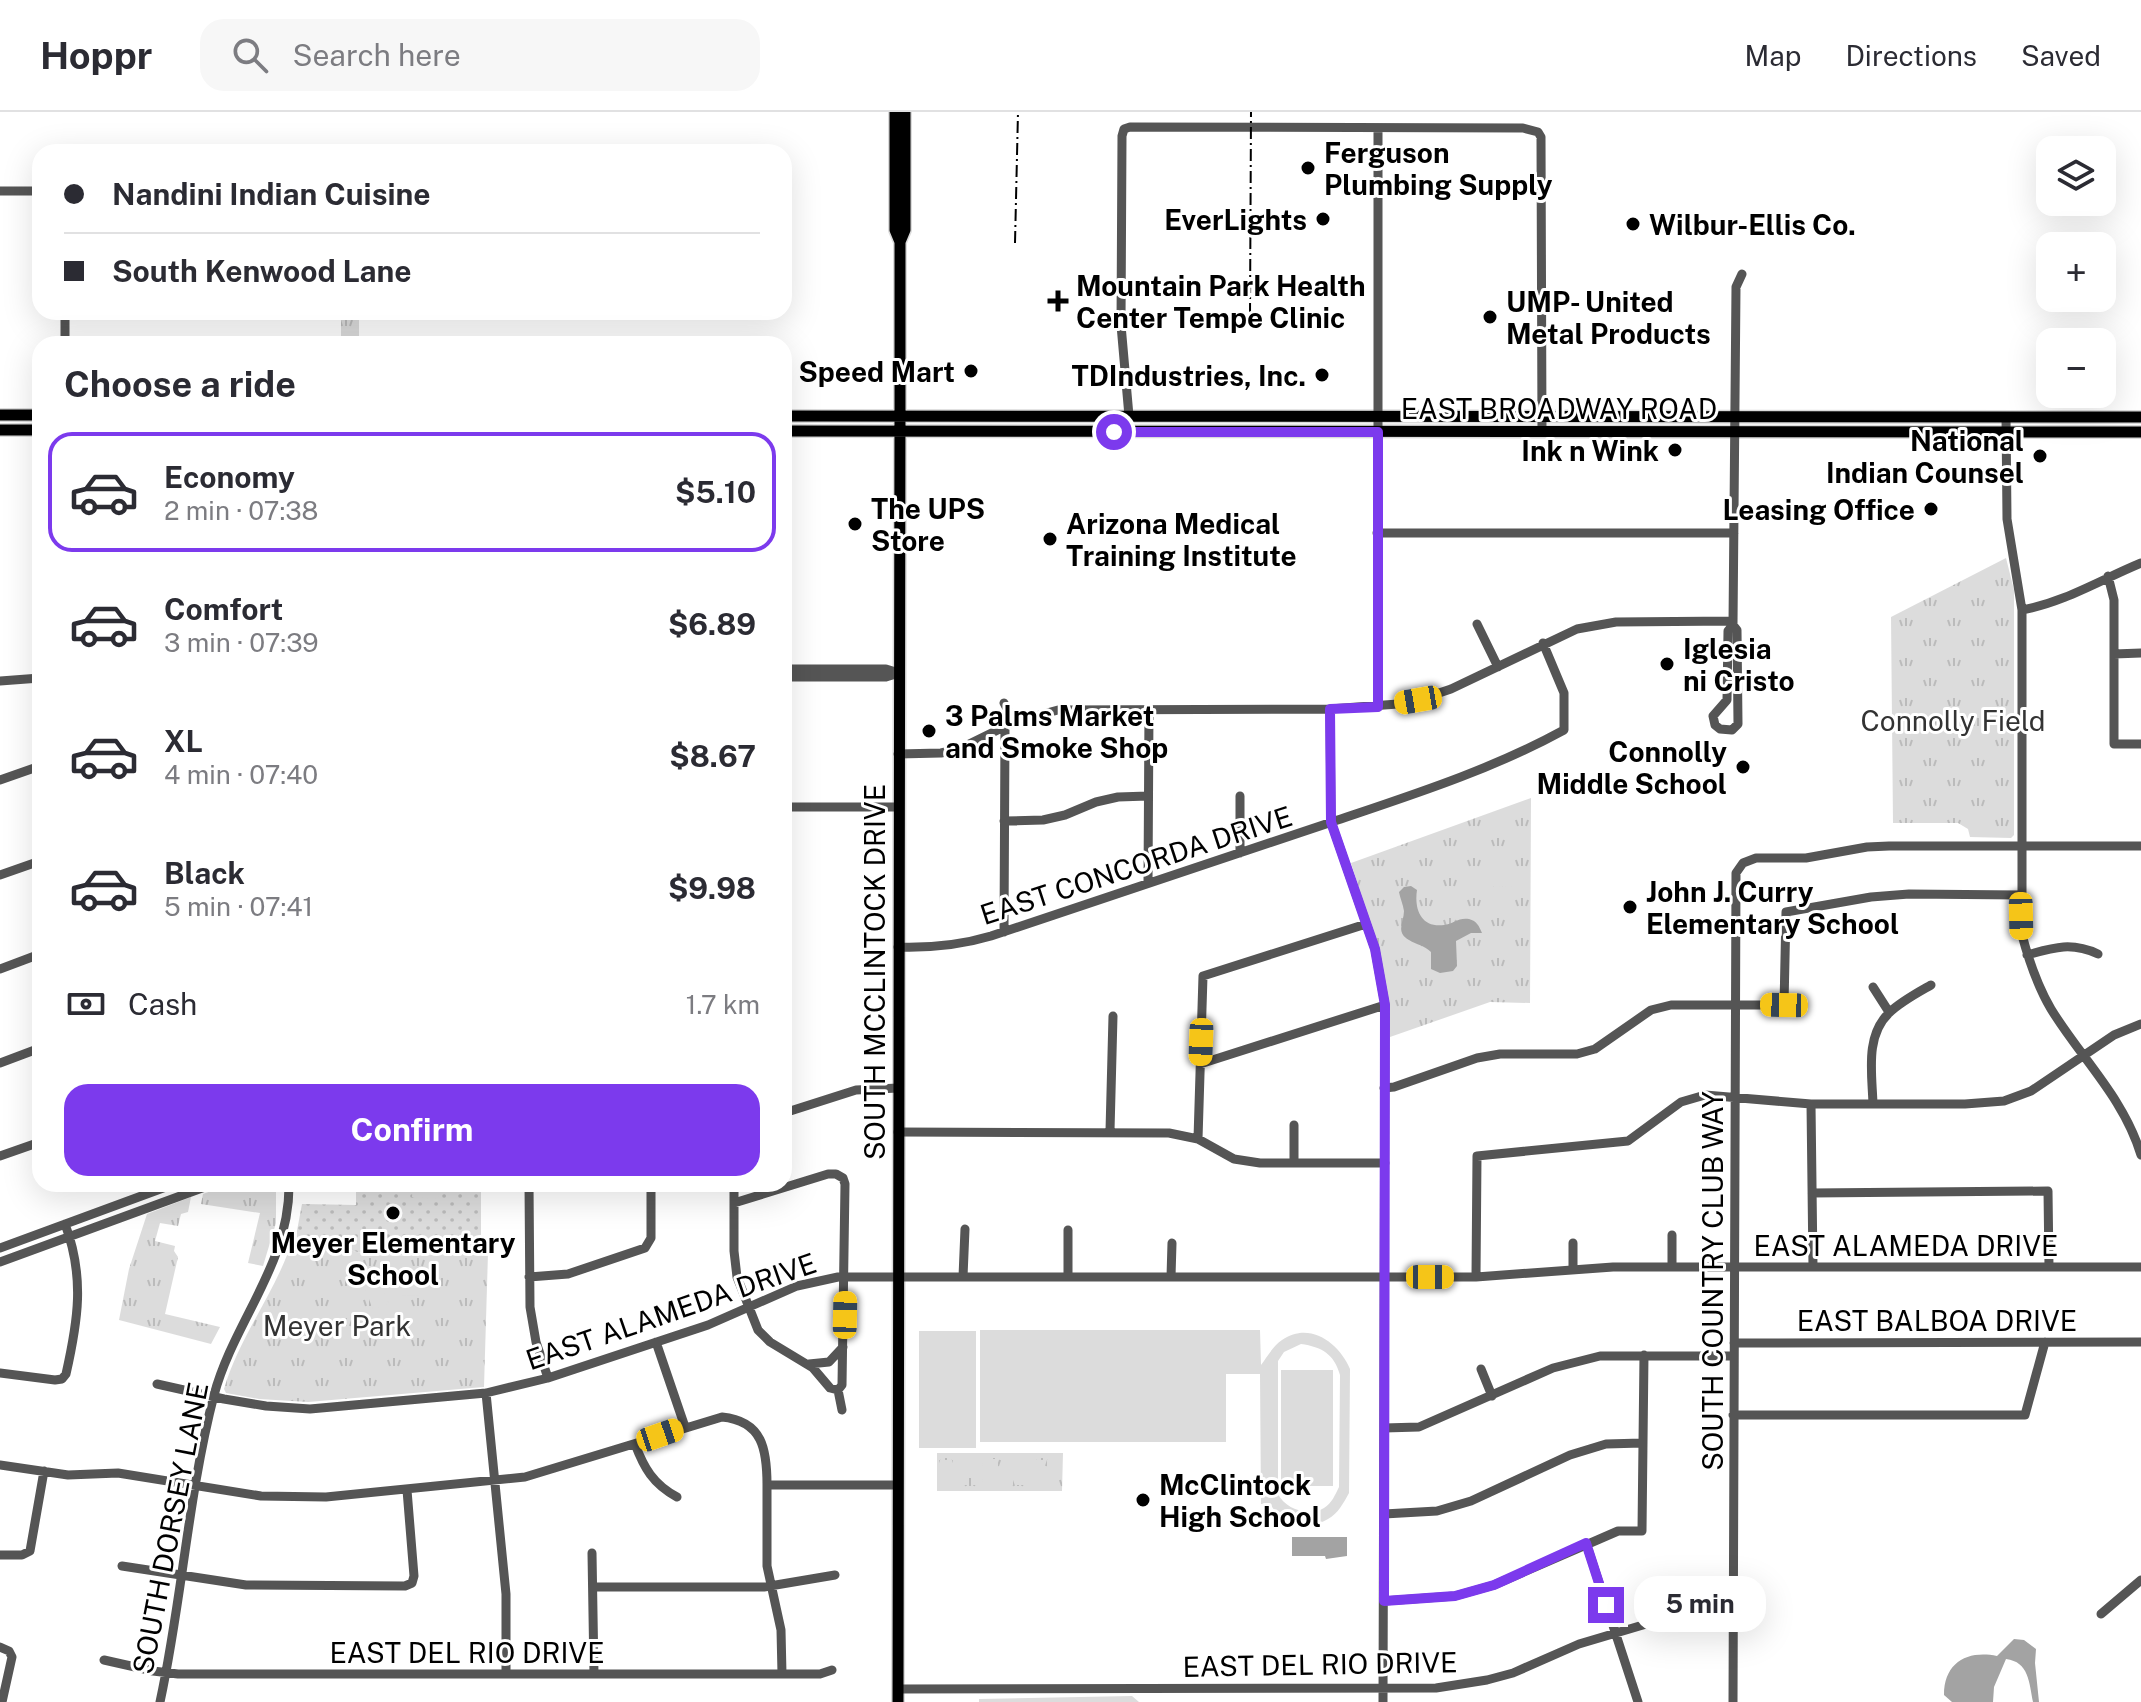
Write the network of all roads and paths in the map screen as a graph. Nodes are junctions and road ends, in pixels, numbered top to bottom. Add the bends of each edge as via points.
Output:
1 (895, 112) edge
2 (905, 112) edge
3 (1378, 128) junction
4 (0, 191) edge
5 (32, 191) edge
6 (900, 242) junction
7 (1742, 274) dead end
8 (0, 415) edge
9 (32, 415) edge
10 (792, 416) edge
11 (900, 416) junction
12 (1086, 416) junction
13 (1129, 416) junction
14 (1378, 417) junction
15 (1542, 417) junction
16 (1736, 417) junction
17 (2006, 417) junction
18 (2141, 417) edge
19 (0, 430) edge
20 (32, 430) edge
21 (792, 431) edge
22 (900, 432) junction
23 (1056, 432) junction
24 (1135, 432) junction
25 (1378, 432) junction
26 (1542, 432) junction
27 (1736, 432) junction
28 (2006, 432) junction
29 (2141, 432) edge
30 (1377, 533) junction
31 (1734, 533) junction
32 (2141, 563) edge
33 (2108, 576) junction
34 (2022, 610) junction
35 (1733, 623) junction
36 (1477, 624) dead end
37 (1543, 643) junction
38 (2141, 653) edge
39 (2114, 654) junction
40 (1498, 667) junction
41 (792, 669) edge
42 (899, 673) junction
43 (792, 677) edge
44 (32, 679) edge
45 (0, 681) edge
46 (1004, 703) dead end
47 (1378, 707) junction
48 (1149, 709) junction
49 (1330, 709) junction
50 (1009, 725) junction
51 (2141, 744) edge
52 (898, 754) junction
53 (32, 769) edge
54 (0, 780) edge
55 (1148, 796) junction
56 (1240, 796) dead end
57 (792, 807) edge
58 (898, 807) junction
59 (1004, 821) junction
60 (1331, 822) junction
61 (2021, 846) junction
62 (2141, 846) edge
63 (1240, 853) junction
64 (32, 864) edge
65 (0, 875) edge
66 (1148, 883) junction
67 (2021, 895) junction
68 (1366, 924) junction
69 (1004, 932) junction
70 (898, 947) junction
71 (2098, 954) dead end
72 (2027, 955) junction
73 (32, 957) edge
74 (0, 969) edge
75 (1931, 985) dead end
76 (1873, 987) dead end
77 (1385, 1005) junction
78 (1735, 1005) junction
79 (1889, 1012) junction
80 (1113, 1016) dead end
81 (2141, 1024) edge
82 (32, 1051) edge
83 (2085, 1054) junction
84 (0, 1063) edge
85 (1200, 1064) junction
86 (898, 1088) junction
87 (1384, 1088) junction
88 (1735, 1097) junction
89 (1811, 1104) junction
90 (1873, 1104) junction
91 (792, 1110) edge
92 (1294, 1125) dead end
93 (1110, 1131) junction
94 (898, 1132) junction
95 (1198, 1139) junction
96 (32, 1145) edge
97 (2141, 1155) edge
98 (0, 1156) edge
99 (1294, 1163) junction
100 (1385, 1163) junction
101 (792, 1185) edge
102 (152, 1192) edge
103 (191, 1192) edge
104 (288, 1192) edge
105 (529, 1192) edge
106 (651, 1192) edge
107 (734, 1192) edge
108 (770, 1192) edge
109 (1812, 1193) junction
110 (734, 1203) junction
111 (65, 1224) junction
112 (965, 1229) dead end
113 (1068, 1230) dead end
114 (1672, 1235) dead end
115 (70, 1237) junction
116 (1172, 1243) dead end
117 (1573, 1243) dead end
118 (0, 1248) edge
119 (0, 1262) edge
120 (1672, 1267) junction
121 (1813, 1267) junction
122 (2049, 1267) junction
123 (2141, 1267) edge
124 (1734, 1268) junction
125 (1573, 1269) junction
126 (529, 1277) junction
127 (845, 1277) junction
128 (898, 1277) junction
129 (963, 1277) junction
130 (1068, 1277) junction
131 (1171, 1277) junction
132 (1384, 1277) junction
133 (1476, 1277) junction
134 (748, 1308) junction
135 (656, 1342) junction
136 (2045, 1342) junction
137 (2141, 1342) edge
138 (1734, 1343) junction
139 (844, 1344) junction
140 (1644, 1355) junction
141 (1734, 1356) junction
142 (808, 1364) junction
143 (1481, 1369) dead end
144 (0, 1373) edge
145 (548, 1378) junction
146 (157, 1384) dead end
147 (838, 1390) junction
148 (486, 1393) junction
149 (1492, 1396) junction
150 (214, 1398) junction
151 (842, 1410) dead end
152 (1733, 1415) junction
153 (685, 1427) junction
154 (1384, 1428) junction
155 (1642, 1443) junction
156 (635, 1444) junction
157 (0, 1465) edge
158 (44, 1471) junction
159 (494, 1482) junction
160 (767, 1485) junction
161 (897, 1485) junction
162 (197, 1487) junction
163 (407, 1490) junction
164 (677, 1497) dead end
165 (1384, 1514) junction
166 (1586, 1543) junction
167 (592, 1553) dead end
168 (0, 1555) edge
169 (122, 1566) dead end
170 (835, 1575) dead end
171 (182, 1577) junction
172 (2141, 1580) edge
173 (593, 1587) junction
174 (771, 1587) junction
175 (1384, 1601) junction
176 (2101, 1614) dead end
177 (1733, 1622) junction
178 (1615, 1631) junction
179 (5, 1649) edge
180 (104, 1660) dead end
181 (832, 1670) dead end
182 (165, 1673) junction
183 (506, 1674) junction
184 (594, 1674) junction
185 (782, 1674) junction
186 (898, 1689) junction
187 (1383, 1689) junction
188 (2, 1702) edge
189 (160, 1702) edge
190 (898, 1702) edge
191 (1383, 1702) edge
192 (1638, 1702) edge
193 (1733, 1702) edge

1 - 6 main road, SOUTH MCCLINTOCK DRIVE via 895,230
2 - 6 main road, SOUTH MCCLINTOCK DRIVE via 905,230
3 - 13 street via 1124,129 1121,325
3 - 14 street
3 - 15 street via 1523,128 1541,137
4 - 5 street
6 - 11 main road, SOUTH MCCLINTOCK DRIVE
7 - 16 street via 1736,287
8 - 9 main road
10 - 11 main road, EAST BROADWAY ROAD
11 - 12 main road, EAST BROADWAY ROAD
11 - 22 main road, SOUTH MCCLINTOCK DRIVE
12 - 13 main road, EAST BROADWAY ROAD
12 - 23 main road via 1061,424
13 - 14 main road, EAST BROADWAY ROAD
13 - 24 main road
14 - 15 main road, EAST BROADWAY ROAD
14 - 25 street
15 - 16 main road, EAST BROADWAY ROAD
15 - 26 street
16 - 17 main road, EAST BROADWAY ROAD
16 - 27 street
17 - 18 main road, EAST BROADWAY ROAD
17 - 28 street
19 - 20 main road
21 - 22 main road, EAST BROADWAY ROAD
22 - 23 main road, EAST BROADWAY ROAD
22 - 42 main road, SOUTH MCCLINTOCK DRIVE
23 - 24 main road, EAST BROADWAY ROAD
24 - 25 main road, EAST BROADWAY ROAD
25 - 26 main road, EAST BROADWAY ROAD
25 - 30 street
26 - 27 main road, EAST BROADWAY ROAD
27 - 28 main road, EAST BROADWAY ROAD
27 - 31 street
28 - 29 main road, EAST BROADWAY ROAD
28 - 34 street via 2007,519
30 - 31 street
30 - 47 street
31 - 35 street
32 - 33 street
33 - 34 street via 2059,601
33 - 39 street via 2114,600
34 - 61 street
35 - 35 street via 1728,631 1727,700 1713,716 1715,725 1725,730 1738,724
35 - 37 street via 1607,623
36 - 40 street
37 - 40 street
37 - 60 street, EAST CONCORDA DRIVE via 1564,693 1564,730 1491,767
38 - 39 street
39 - 51 street via 2114,744
40 - 47 street via 1418,700
41 - 42 street
42 - 43 street
42 - 52 main road, SOUTH MCCLINTOCK DRIVE
44 - 45 street
46 - 50 street
47 - 49 street
48 - 49 street
48 - 50 street via 1058,710
48 - 55 street
49 - 60 street
50 - 52 street via 959,749
50 - 59 street
52 - 58 main road, SOUTH MCCLINTOCK DRIVE
53 - 54 street
55 - 59 street via 1107,799 1043,820
55 - 66 street
56 - 63 street
57 - 58 street
58 - 70 main road, SOUTH MCCLINTOCK DRIVE
59 - 69 street
60 - 63 street, EAST CONCORDA DRIVE
60 - 68 street
61 - 62 street
61 - 67 street
61 - 78 street, SOUTH COUNTRY CLUB WAY via 1867,847 1743,863 1736,873
63 - 66 street, EAST CONCORDA DRIVE
64 - 65 street
66 - 69 street, EAST CONCORDA DRIVE
67 - 72 street
67 - 78 street via 1909,894 1786,912 1784,1005
68 - 77 street
68 - 85 street via 1203,976
69 - 70 street, EAST CONCORDA DRIVE via 959,944
70 - 86 main road, SOUTH MCCLINTOCK DRIVE
71 - 72 street via 2081,946
72 - 83 street via 2053,1011
73 - 74 street
75 - 79 street
76 - 79 street
77 - 85 street
77 - 87 street
78 - 87 street via 1671,1005 1651,1010 1595,1049 1477,1058
78 - 88 street, SOUTH COUNTRY CLUB WAY
79 - 90 street via 1877,1028 1872,1049
80 - 93 street
81 - 83 street
82 - 84 street
83 - 90 street via 2031,1091 2004,1101
83 - 97 street via 2123,1111
85 - 95 street
86 - 91 street via 856,1090
86 - 94 main road, SOUTH MCCLINTOCK DRIVE
87 - 100 street
88 - 89 street
88 - 124 street, SOUTH COUNTRY CLUB WAY
88 - 133 street via 1693,1097 1628,1141 1477,1156
89 - 90 street
89 - 109 street
92 - 99 street
93 - 94 street
93 - 95 street
94 - 128 main road, SOUTH MCCLINTOCK DRIVE
95 - 99 street via 1234,1159
96 - 98 street
99 - 100 street
100 - 132 street
101 - 127 street via 840,1175 845,1184
102 - 111 street
103 - 115 street
104 - 150 street, SOUTH DORSEY LANE via 276,1257 234,1340
105 - 126 street
106 - 126 street via 648,1246 568,1274
107 - 110 street
108 - 110 street
109 - 121 street
109 - 122 street via 2048,1191
110 - 134 street via 737,1277
111 - 115 street
111 - 118 street
112 - 129 street
113 - 130 street
114 - 120 street
115 - 119 street
115 - 144 street via 79,1291 67,1370 62,1379 51,1380
116 - 131 street
117 - 125 street
120 - 124 street, EAST ALAMEDA DRIVE
120 - 125 street, EAST ALAMEDA DRIVE
121 - 122 street, EAST ALAMEDA DRIVE
121 - 124 street, EAST ALAMEDA DRIVE
122 - 123 street, EAST ALAMEDA DRIVE
124 - 138 street, SOUTH COUNTRY CLUB WAY
125 - 133 street, EAST ALAMEDA DRIVE
126 - 145 street via 532,1326
127 - 128 street, EAST ALAMEDA DRIVE
127 - 134 street, EAST ALAMEDA DRIVE via 805,1283
127 - 139 street
128 - 129 street, EAST ALAMEDA DRIVE
128 - 161 main road, SOUTH MCCLINTOCK DRIVE
129 - 130 street, EAST ALAMEDA DRIVE
130 - 131 street, EAST ALAMEDA DRIVE
131 - 132 street, EAST ALAMEDA DRIVE
132 - 133 street, EAST ALAMEDA DRIVE
132 - 154 street
134 - 135 street, EAST ALAMEDA DRIVE
134 - 142 street via 765,1339
135 - 145 street, EAST ALAMEDA DRIVE
135 - 153 street
136 - 137 street, EAST BALBOA DRIVE
136 - 138 street, EAST BALBOA DRIVE
136 - 152 street via 2025,1415
138 - 141 street, SOUTH COUNTRY CLUB WAY
139 - 142 street via 829,1362
139 - 147 street
140 - 141 street
140 - 149 street via 1600,1356 1553,1368
140 - 155 street
141 - 152 street, SOUTH COUNTRY CLUB WAY
142 - 147 street
143 - 149 street
145 - 148 street, EAST ALAMEDA DRIVE
146 - 150 street, EAST ALAMEDA DRIVE
147 - 151 street
148 - 150 street, EAST ALAMEDA DRIVE via 310,1409
148 - 159 street
149 - 154 street via 1419,1427
150 - 162 street, SOUTH DORSEY LANE
152 - 177 street, SOUTH COUNTRY CLUB WAY
153 - 156 street
153 - 160 street via 722,1417 746,1424 764,1446
154 - 165 street
155 - 165 street via 1606,1444 1570,1455 1437,1511
155 - 166 street via 1642,1531 1618,1531
156 - 159 street
156 - 164 street via 650,1476
157 - 158 street
158 - 162 street via 118,1473
158 - 168 street via 28,1553
159 - 163 street
159 - 183 street via 506,1594
160 - 161 street
160 - 174 street
161 - 186 main road, SOUTH MCCLINTOCK DRIVE
162 - 163 street via 301,1498
162 - 171 street, SOUTH DORSEY LANE
163 - 171 street via 414,1572 409,1585 262,1586
165 - 175 street
166 - 175 street via 1494,1585 1455,1596
166 - 178 street
167 - 173 street
169 - 171 street
170 - 174 street
171 - 182 street, SOUTH DORSEY LANE
172 - 176 street
173 - 174 street
173 - 184 street
174 - 185 street via 781,1630
175 - 187 street
177 - 178 street, EAST DEL RIO DRIVE via 1653,1622
177 - 193 street, SOUTH COUNTRY CLUB WAY
178 - 187 street, EAST DEL RIO DRIVE via 1487,1680
178 - 192 street
179 - 188 street via 12,1661
180 - 182 street, EAST DEL RIO DRIVE
181 - 185 street, EAST DEL RIO DRIVE
182 - 183 street, EAST DEL RIO DRIVE
182 - 189 street, SOUTH DORSEY LANE
183 - 184 street, EAST DEL RIO DRIVE
184 - 185 street, EAST DEL RIO DRIVE
186 - 187 street, EAST DEL RIO DRIVE
186 - 190 main road, SOUTH MCCLINTOCK DRIVE
187 - 191 street

